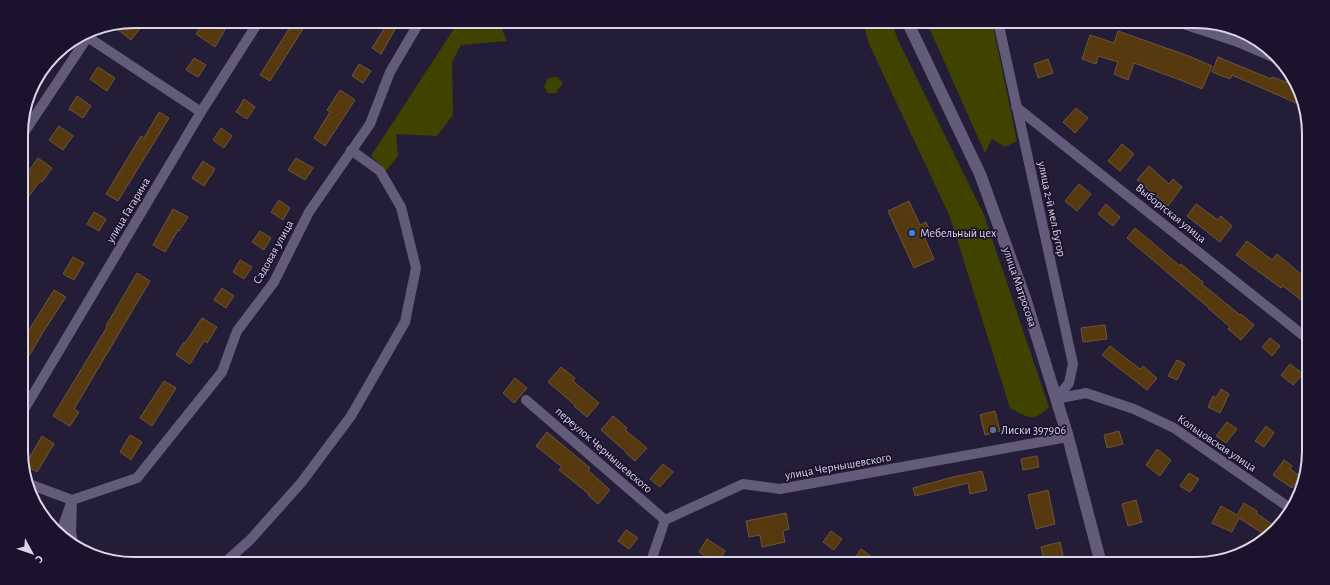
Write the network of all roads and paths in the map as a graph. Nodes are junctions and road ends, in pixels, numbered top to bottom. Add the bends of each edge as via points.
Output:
1 (255, 28) edge
2 (416, 28) edge
3 (910, 28) edge
4 (999, 28) edge
5 (1195, 28) edge
6 (93, 36) edge
7 (83, 41) edge
8 (1265, 54) edge
9 (1016, 107) junction
10 (201, 112) junction
11 (28, 126) edge
12 (351, 150) junction
13 (1302, 334) edge
14 (1056, 399) junction
15 (526, 400) dead end
16 (28, 403) edge
17 (1068, 437) junction
18 (34, 486) edge
19 (72, 500) junction
20 (1287, 506) edge
21 (665, 520) junction
22 (62, 529) edge
23 (72, 537) edge
24 (231, 557) edge
25 (652, 557) edge
26 (1099, 557) edge

1 - 10 street, улица Гагарина
2 - 12 street, Садовая улица via 390,72 370,124
3 - 14 main road, улица Матросова via 980,174 1025,298
4 - 9 street, улица 2-й мел.Бугор
5 - 8 street
6 - 10 street
7 - 11 street
9 - 13 street, Выборгская улица
9 - 14 street, улица 2-й мел.Бугор via 1073,364 1069,383
10 - 16 street, улица Гагарина
12 - 19 street, Садовая улица via 309,212 274,282 237,330 222,372 137,478
12 - 24 street via 380,171 401,207 416,268 404,322 351,416 301,482 250,540
14 - 17 main road, улица Матросова
14 - 20 street, Кольцовская улица via 1086,393 1134,409 1174,428
15 - 21 street, переулок Чернышевского
17 - 21 street, улица Чернышевского via 780,489 743,484
17 - 26 main road, улица Матросова
18 - 19 street
19 - 22 street
19 - 23 street
21 - 25 street

